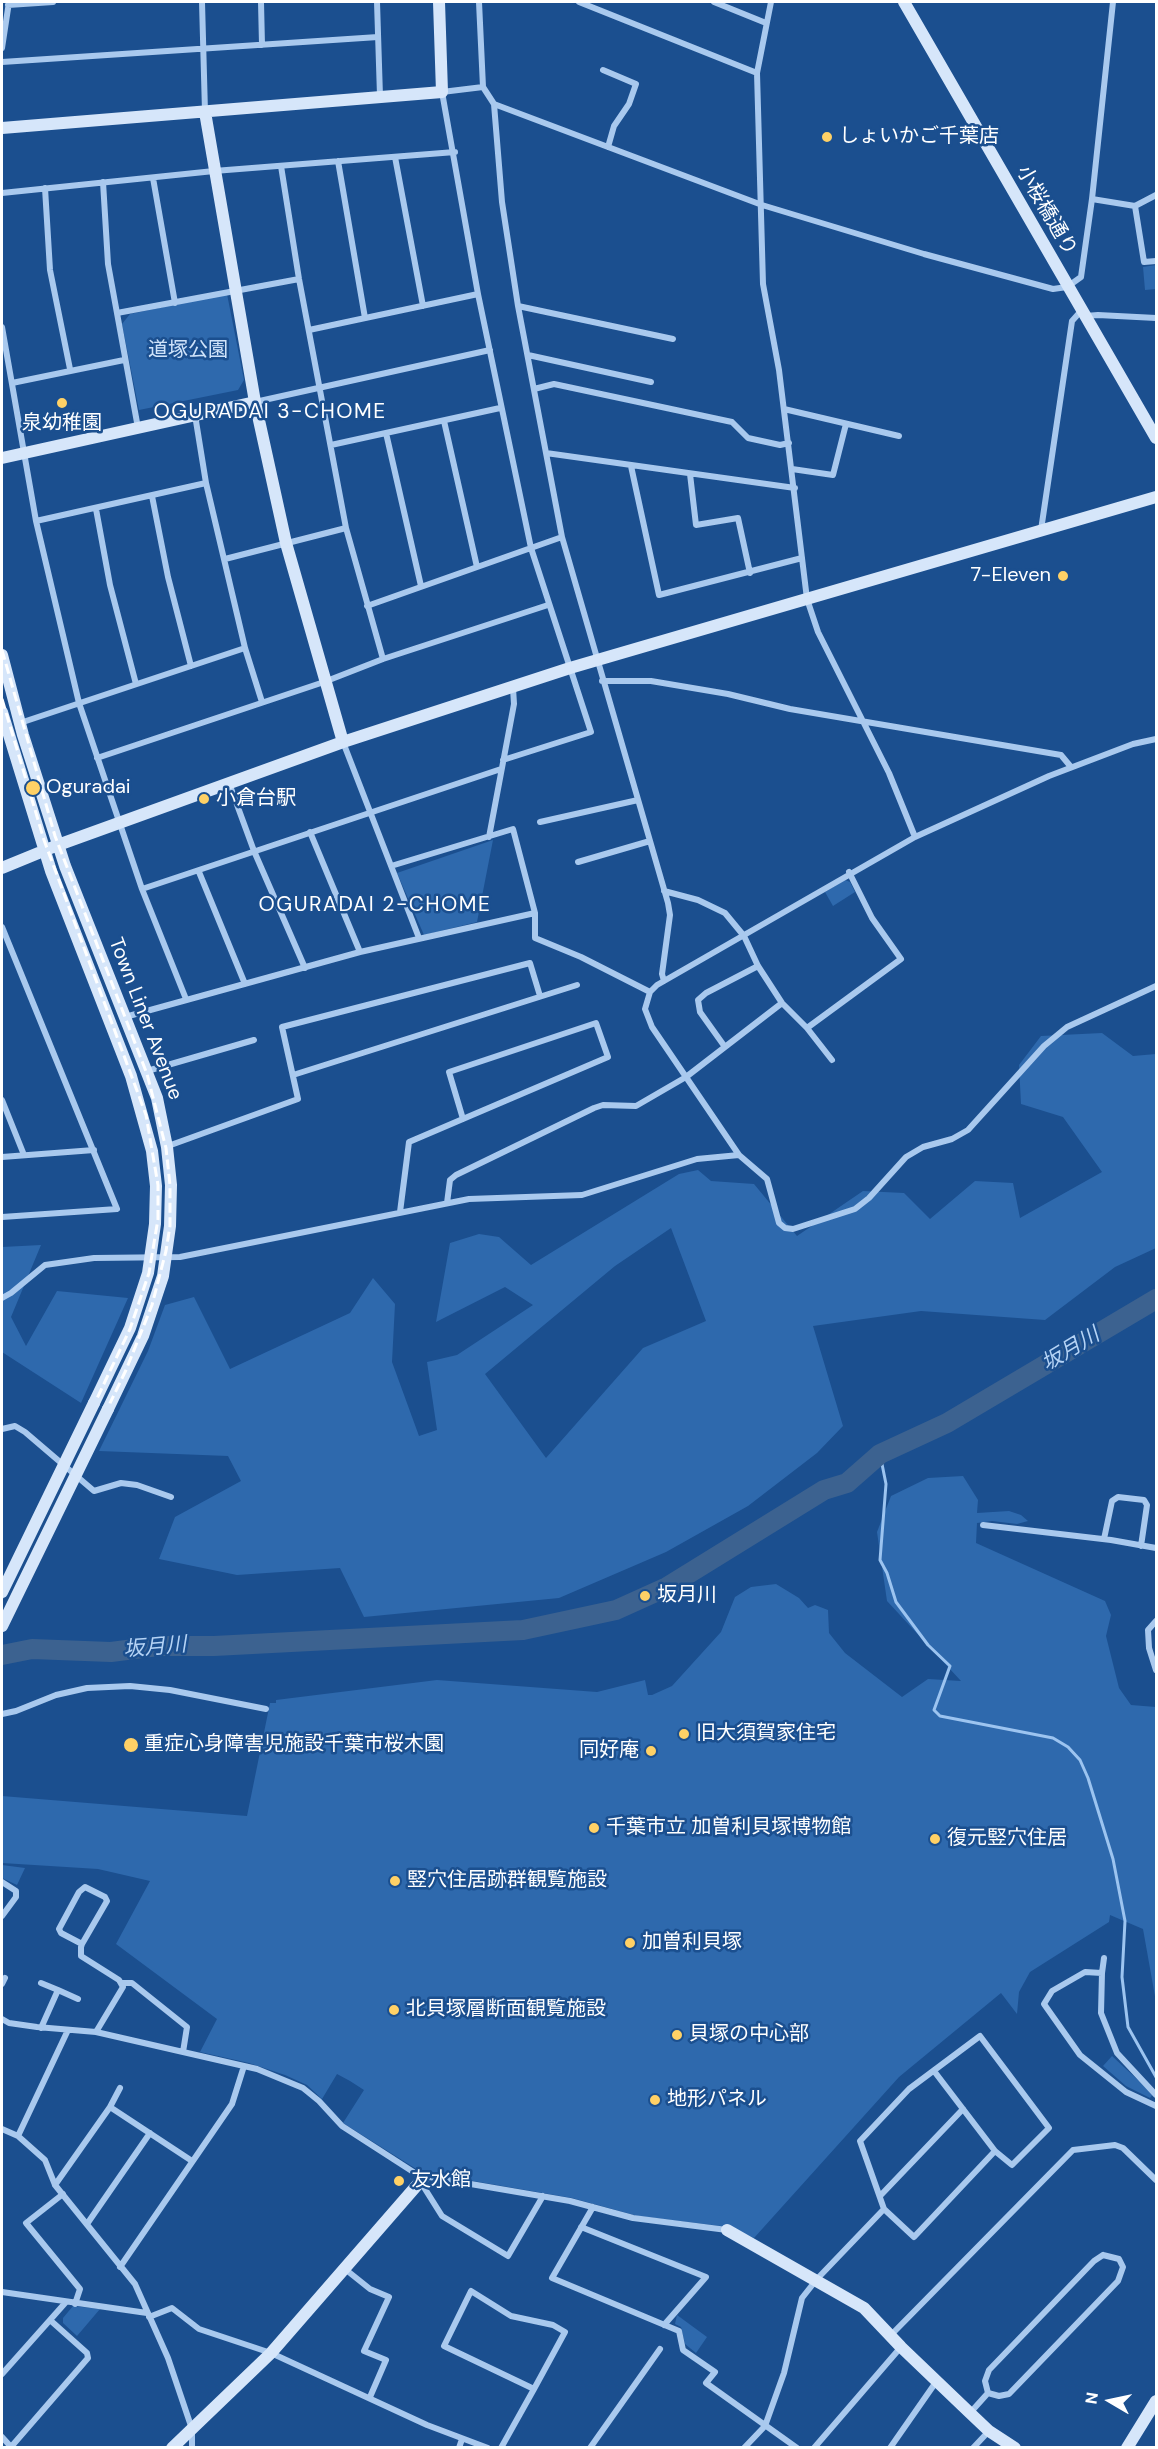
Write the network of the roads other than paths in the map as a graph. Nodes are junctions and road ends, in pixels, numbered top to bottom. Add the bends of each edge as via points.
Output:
1 (53, 2) edge
2 (202, 2) edge
3 (261, 2) edge
4 (377, 2) edge
5 (439, 2) edge
6 (478, 2) edge
7 (579, 2) edge
8 (714, 2) edge
9 (771, 2) edge
10 (904, 2) edge
11 (1113, 2) edge
12 (9, 3) edge
13 (766, 22) junction
14 (378, 37) junction
15 (262, 45) junction
16 (2, 48) edge
17 (204, 49) junction
18 (2, 62) edge
19 (603, 70) dead end
20 (757, 73) junction
21 (483, 87) junction
22 (442, 92) junction
23 (380, 96) junction
24 (494, 104) junction
25 (205, 112) junction
26 (2, 128) edge
27 (608, 147) junction
28 (455, 152) junction
29 (395, 157) junction
30 (338, 161) junction
31 (281, 166) junction
32 (214, 171) junction
33 (153, 178) junction
34 (103, 182) junction
35 (45, 188) junction
36 (2, 193) edge
37 (1156, 195) edge
38 (1092, 199) junction
39 (762, 205) junction
40 (1135, 206) junction
41 (1156, 261) edge
42 (299, 279) junction
43 (1067, 287) junction
44 (237, 292) junction
45 (478, 294) junction
46 (175, 303) junction
47 (423, 306) junction
48 (518, 306) junction
49 (117, 313) junction
50 (1083, 314) junction
51 (365, 318) junction
52 (1156, 318) edge
53 (2, 327) edge
54 (309, 330) junction
55 (673, 339) dead end
56 (490, 350) junction
57 (528, 356) junction
58 (124, 360) junction
59 (70, 369) junction
60 (651, 382) dead end
61 (12, 383) junction
62 (319, 388) junction
63 (534, 389) junction
64 (255, 402) junction
65 (500, 408) junction
66 (784, 409) junction
67 (195, 415) junction
68 (444, 421) junction
69 (846, 423) junction
70 (138, 428) junction
71 (386, 434) junction
72 (899, 436) dead end
73 (1156, 438) edge
74 (789, 443) junction
75 (331, 445) junction
76 (23, 453) junction
77 (546, 453) junction
78 (2, 458) edge
79 (631, 466) junction
80 (792, 469) junction
81 (690, 474) junction
82 (206, 483) junction
83 (795, 488) junction
84 (152, 496) junction
85 (1156, 497) edge
86 (96, 509) junction
87 (36, 521) junction
88 (346, 528) junction
89 (1041, 531) junction
90 (562, 537) junction
91 (286, 543) junction
92 (531, 548) junction
93 (802, 558) junction
94 (225, 559) junction
95 (477, 567) junction
96 (750, 573) junction
97 (421, 586) junction
98 (807, 599) junction
99 (548, 605) junction
100 (367, 606) junction
101 (245, 648) junction
102 (2, 655) edge
103 (382, 659) junction
104 (597, 661) junction
105 (191, 666) junction
106 (570, 668) junction
107 (324, 681) junction
108 (602, 681) junction
109 (136, 684) junction
110 (513, 688) junction
111 (262, 702) junction
112 (79, 703) junction
113 (2, 712) edge
114 (861, 722) junction
115 (20, 724) junction
116 (1156, 739) edge
117 (344, 742) junction
118 (98, 758) junction
119 (503, 760) junction
120 (1071, 767) junction
121 (501, 769) junction
122 (229, 783) junction
123 (638, 800) junction
124 (370, 812) junction
125 (540, 822) dead end
126 (118, 823) junction
127 (310, 832) junction
128 (489, 837) junction
129 (915, 837) junction
130 (650, 841) junction
131 (58, 845) junction
132 (45, 850) junction
133 (254, 851) junction
134 (578, 862) dead end
135 (391, 866) junction
136 (2, 868) edge
137 (199, 872) junction
138 (849, 872) junction
139 (142, 890) junction
140 (664, 891) junction
141 (535, 913) junction
142 (2, 927) edge
143 (744, 936) junction
144 (3, 938) edge
145 (419, 938) junction
146 (360, 952) junction
147 (758, 966) junction
148 (305, 968) junction
149 (664, 981) junction
150 (245, 984) junction
151 (577, 984) dead end
152 (1156, 986) edge
153 (650, 992) junction
154 (540, 996) junction
155 (186, 999) junction
156 (782, 1003) junction
157 (125, 1017) junction
158 (807, 1028) junction
159 (254, 1040) dead end
160 (725, 1047) junction
161 (832, 1060) dead end
162 (147, 1071) junction
163 (293, 1075) junction
164 (686, 1077) junction
165 (2, 1100) edge
166 (463, 1119) junction
167 (167, 1147) junction
168 (94, 1150) junction
169 (24, 1155) junction
170 (739, 1155) junction
171 (2, 1157) edge
172 (447, 1203) junction
173 (400, 1212) junction
174 (2, 1217) edge
175 (150, 1258) junction
176 (167, 1258) junction
177 (2, 1298) edge
178 (2, 1429) edge
179 (171, 1497) dead end
180 (983, 1525) dead end
181 (1104, 1539) junction
182 (1142, 1546) junction
183 (1156, 1548) edge
184 (2, 1592) edge
185 (1156, 1621) edge
186 (2, 1626) edge
187 (1156, 1670) edge
188 (266, 1708) dead end
189 (2, 1714) edge
190 (2, 1882) edge
191 (2, 1916) edge
192 (82, 1944) junction
193 (1104, 1958) dead end
194 (1102, 1973) junction
195 (41, 1983) dead end
196 (121, 1983) junction
197 (58, 1990) junction
198 (78, 1999) dead end
199 (2, 2019) edge
200 (41, 2028) junction
201 (68, 2030) junction
202 (96, 2032) junction
203 (183, 2052) junction
204 (244, 2066) junction
205 (934, 2071) junction
206 (120, 2088) dead end
207 (1156, 2095) edge
208 (1156, 2106) edge
209 (110, 2107) junction
210 (963, 2109) junction
211 (2, 2129) edge
212 (150, 2133) junction
213 (18, 2136) junction
214 (995, 2151) junction
215 (192, 2161) junction
216 (422, 2179) junction
217 (1156, 2180) edge
218 (55, 2185) junction
219 (63, 2194) junction
220 (543, 2196) junction
221 (880, 2196) junction
222 (592, 2207) junction
223 (884, 2208) junction
224 (87, 2224) junction
225 (581, 2227) junction
226 (727, 2230) joint
227 (120, 2267) junction
228 (345, 2270) junction
229 (817, 2279) junction
230 (2, 2292) edge
231 (66, 2302) junction
232 (75, 2304) junction
233 (148, 2315) junction
234 (50, 2320) junction
235 (664, 2325) junction
236 (890, 2336) junction
237 (900, 2348) junction
238 (660, 2349) dead end
239 (271, 2353) junction
240 (2, 2374) edge
241 (936, 2382) junction
242 (534, 2389) junction
243 (988, 2393) junction
244 (370, 2397) junction
245 (1156, 2401) edge
246 (970, 2413) junction
247 (765, 2426) junction
248 (192, 2428) junction
249 (989, 2431) junction
250 (2, 2437) edge
251 (462, 2439) junction
252 (1130, 2446) edge
253 (12, 2447) edge
254 (172, 2448) edge
255 (192, 2448) edge
256 (459, 2448) edge
257 (488, 2448) edge
258 (501, 2448) edge
259 (590, 2448) edge
260 (744, 2448) edge
261 (797, 2448) edge
262 (814, 2448) edge
263 (890, 2448) edge
264 (974, 2448) edge
265 (1015, 2448) edge

1 - 12 street
2 - 17 street
3 - 15 street
4 - 14 street
5 - 22 street
6 - 21 street
7 - 20 street
8 - 13 street
9 - 13 street
10 - 43 street, 小桜橋通り
11 - 38 street
12 - 16 street
13 - 20 street
14 - 15 street
14 - 23 street
15 - 17 street
17 - 18 street
17 - 25 street
19 - 27 street via 636,84
20 - 39 street
21 - 22 street
21 - 24 street
22 - 23 street
22 - 28 street
23 - 25 street
24 - 27 street
24 - 48 street via 502,202
25 - 26 street
25 - 32 street
27 - 39 street
28 - 29 street
28 - 45 street
29 - 30 street
29 - 47 street
30 - 31 street
30 - 51 street
31 - 32 street
31 - 42 street
32 - 33 street
32 - 44 street
33 - 34 street
33 - 46 street
34 - 35 street
34 - 49 street via 108,264
35 - 36 street
35 - 59 street via 50,270
37 - 40 street
38 - 40 street
38 - 43 street via 1081,277
39 - 43 street via 1032,284 1053,289
39 - 66 street via 763,284
40 - 41 street via 1144,262
42 - 44 street
42 - 54 street
43 - 50 street, 小桜橋通り
44 - 46 street
44 - 64 street
45 - 47 street
45 - 56 street
46 - 49 street
47 - 51 street
48 - 55 street
48 - 57 street
49 - 58 street
50 - 52 street
50 - 73 street, 小桜橋通り
50 - 89 street via 1072,321
51 - 54 street
53 - 61 street
54 - 62 street
56 - 62 street
56 - 65 street
57 - 60 street
57 - 63 street
58 - 59 street
58 - 70 street
59 - 61 street
61 - 76 street
62 - 64 street
62 - 75 street
63 - 74 street via 554,384 732,422 748,438 780,445
63 - 77 street
64 - 67 street
64 - 91 street
65 - 68 street
65 - 92 street
66 - 69 street
66 - 74 street
67 - 70 street
67 - 82 street
68 - 71 street
68 - 95 street
69 - 72 street
69 - 80 street via 833,475
70 - 76 street
71 - 75 street
71 - 97 street
74 - 80 street
75 - 88 street
76 - 78 street
76 - 87 street
77 - 79 street
77 - 90 street
79 - 81 street
79 - 96 street via 660,595
80 - 83 street
81 - 83 street
81 - 96 street via 696,525 738,518
82 - 84 street
82 - 94 street
83 - 93 street
84 - 86 street
84 - 105 street
85 - 89 street
86 - 87 street
86 - 109 street via 110,585
87 - 112 street
88 - 91 street
88 - 100 street
89 - 98 street
90 - 92 street
90 - 104 street
91 - 94 street
91 - 107 street
92 - 95 street
92 - 99 street
93 - 96 street
93 - 98 street
94 - 101 street
95 - 97 street
97 - 100 street
98 - 104 street
98 - 114 street via 818,632
99 - 103 street
99 - 106 street
100 - 103 street
101 - 105 street
101 - 111 street
102 - 115 street, Town Liner Avenue
103 - 107 street
104 - 106 street
104 - 108 street
105 - 109 street
106 - 110 street
106 - 119 street via 591,732
107 - 111 street
107 - 117 street
108 - 114 street via 651,681
108 - 123 street
109 - 112 street
110 - 117 street
110 - 119 street via 514,704
111 - 118 street
112 - 115 street
112 - 118 street
113 - 132 street, Town Liner Avenue
114 - 120 street via 1061,755
114 - 129 street via 889,773
115 - 131 street, Town Liner Avenue
116 - 120 street
117 - 122 street
117 - 124 street
118 - 126 street
119 - 121 street
120 - 129 street via 963,812
121 - 124 street
121 - 128 street
122 - 126 street
122 - 133 street
123 - 125 street
123 - 130 street
124 - 127 street
124 - 135 street
126 - 131 street
126 - 139 street
127 - 133 street
127 - 146 street
128 - 135 street
128 - 141 street via 513,829
129 - 138 street
130 - 134 street
130 - 140 street
131 - 132 street
131 - 157 street, Town Liner Avenue
132 - 136 street
132 - 175 street, Town Liner Avenue via 144,1115 156,1186
133 - 137 street
133 - 148 street
135 - 145 street
137 - 139 street
137 - 150 street
138 - 143 street
138 - 158 street via 872,918 902,959
139 - 155 street
140 - 143 street via 698,900 725,913
140 - 149 street via 670,915
141 - 145 street
141 - 153 street via 535,938
142 - 144 street
143 - 147 street
143 - 149 street
144 - 168 street
145 - 146 street
146 - 148 street
147 - 156 street
147 - 160 street via 698,1000 700,1012
148 - 150 street
149 - 153 street
150 - 155 street
151 - 154 street
152 - 170 street via 1067,1027 1044,1046 968,1130 906,1157 855,1209 793,1229 785,1228 779,1223 766,1179
153 - 164 street via 647,1017
154 - 163 street
154 - 163 street via 530,963 282,1027
155 - 157 street
156 - 158 street
156 - 160 street
157 - 162 street, Town Liner Avenue
158 - 161 street
159 - 162 street
160 - 164 street
162 - 167 street, Town Liner Avenue via 158,1098
163 - 167 street via 298,1099
164 - 170 street
164 - 172 street via 636,1106 594,1108 456,1175 450,1180
165 - 169 street
166 - 166 street via 449,1072 596,1023 608,1057
166 - 173 street via 409,1142
167 - 176 street, Town Liner Avenue via 171,1195
168 - 169 street
168 - 174 street via 117,1209
169 - 171 street
170 - 172 street via 697,1159 582,1195
172 - 173 street
173 - 176 street
175 - 176 street
175 - 177 street via 94,1258 45,1265
175 - 184 street, Town Liner Avenue, bridge via 130,1328
176 - 186 street, Town Liner Avenue, bridge via 143,1336
178 - 179 street via 15,1426 25,1432 94,1491 121,1483
180 - 181 street
181 - 182 street
181 - 182 street via 1112,1501 1118,1497 1144,1500 1147,1505
182 - 183 street
185 - 187 street via 1148,1630
188 - 189 street via 129,1686 87,1688
190 - 191 street via 16,1891
192 - 192 street via 107,1901 85,1887 59,1929
192 - 196 street via 81,1956
193 - 194 street
194 - 207 street via 1101,2013 1117,2053
194 - 208 street via 1085,1972 1052,1991 1044,2004 1080,2055 1126,2092
195 - 197 street
196 - 202 street via 123,1987
196 - 203 street via 132,1983 187,2028
197 - 198 street
197 - 200 street
199 - 200 street
200 - 201 street
201 - 202 street
201 - 213 street
202 - 203 street
203 - 204 street
204 - 215 street via 232,2104
204 - 216 street via 303,2088 342,2126
205 - 210 street
205 - 214 street via 980,2036 1049,2128 1012,2165
205 - 221 street via 909,2089 860,2141
206 - 209 street
209 - 212 street
209 - 218 street
210 - 214 street
210 - 221 street
211 - 213 street
212 - 215 street
212 - 224 street
213 - 218 street via 45,2160
214 - 223 street via 914,2237
215 - 227 street
216 - 220 street
216 - 220 street via 442,2216 508,2256
216 - 228 street
217 - 236 street via 1115,2145 1073,2150
218 - 219 street
219 - 224 street
219 - 232 street via 26,2223 80,2289
220 - 222 street
221 - 223 street
222 - 225 street
222 - 226 street via 633,2218
223 - 229 street
224 - 227 street
225 - 235 street via 552,2278
225 - 235 street via 706,2277
226 - 229 street
227 - 233 street via 135,2284
228 - 239 street
228 - 244 street via 388,2297 364,2352 386,2360
229 - 236 street via 864,2308
229 - 247 street via 802,2298 784,2373
230 - 231 street
231 - 232 street
231 - 234 street
232 - 233 street
233 - 239 street via 172,2308 199,2329
233 - 248 street via 168,2358
234 - 240 street
234 - 253 street via 88,2358
235 - 247 street via 679,2331 683,2350 715,2372 706,2383
236 - 237 street
237 - 241 street
237 - 262 street
238 - 259 street
239 - 244 street
239 - 248 street
241 - 246 street
241 - 263 street
242 - 242 street via 565,2332 553,2325 512,2316 471,2291 444,2346
242 - 258 street
243 - 243 street via 985,2380 989,2370 1094,2261 1103,2255 1119,2259 1123,2267 1119,2282 1009,2394 999,2397
243 - 246 street
244 - 251 street
245 - 252 street
246 - 249 street
247 - 260 street
247 - 261 street
248 - 254 street
248 - 255 street
249 - 264 street
249 - 265 street
250 - 253 street
251 - 256 street
251 - 257 street

